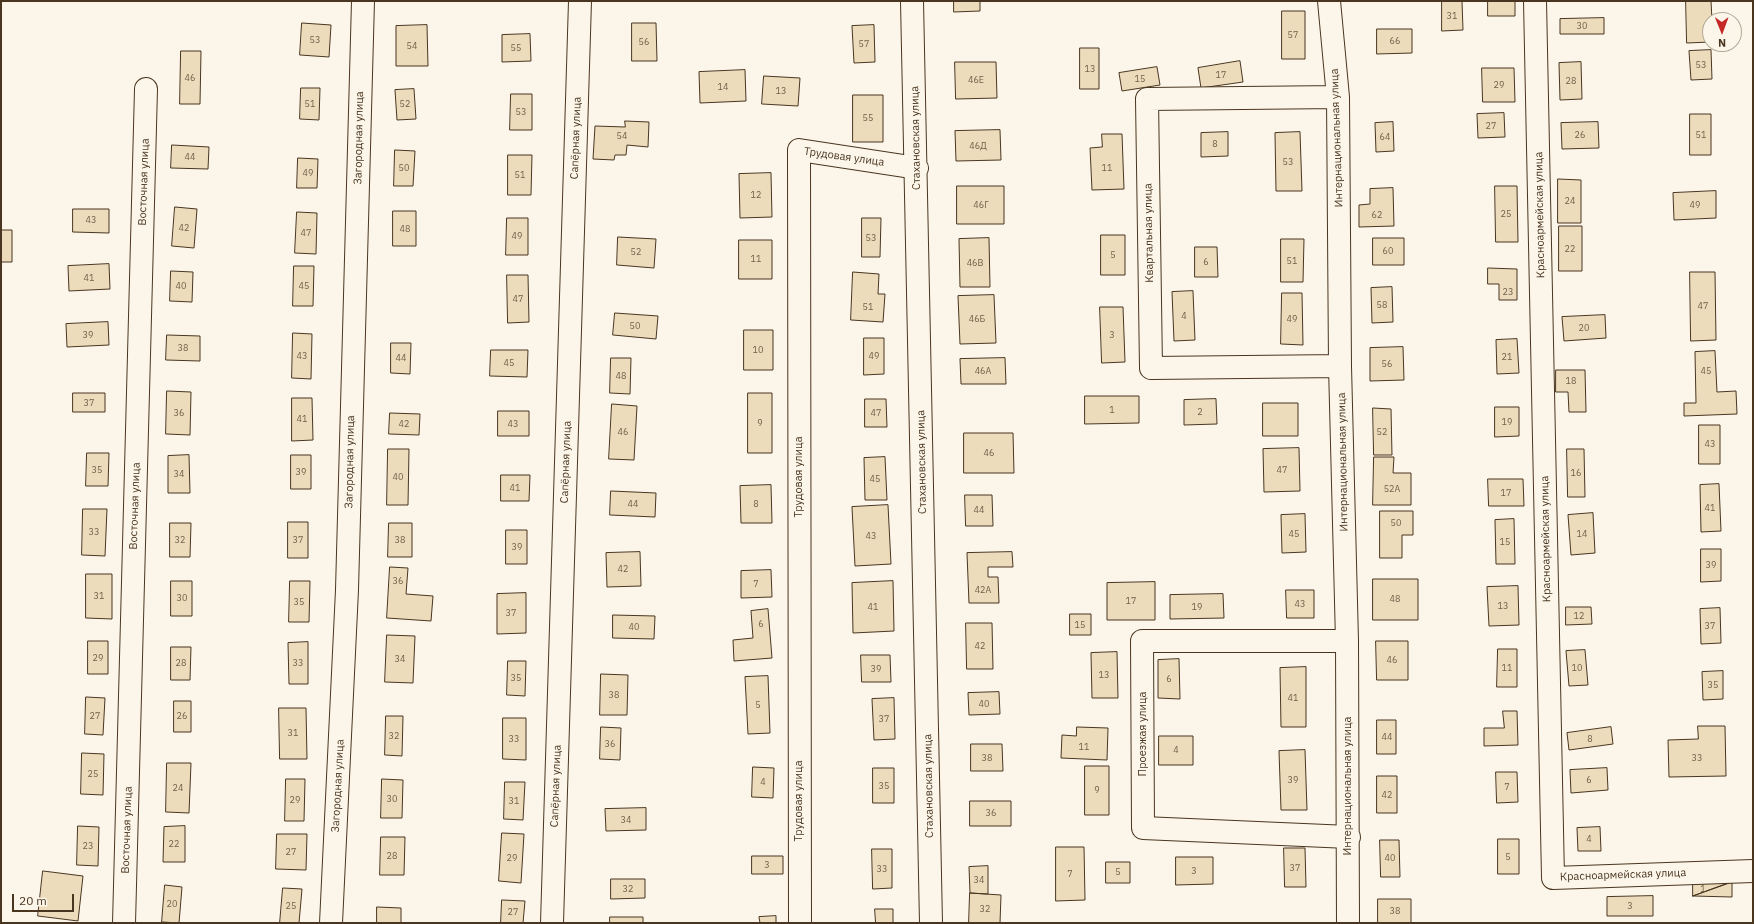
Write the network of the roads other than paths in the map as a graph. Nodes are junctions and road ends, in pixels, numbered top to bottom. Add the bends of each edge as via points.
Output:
1 (362, 1) edge
2 (580, 1) edge
3 (912, 1) edge
4 (1330, 1) edge
5 (1535, 1) edge
6 (146, 89) dead end
7 (1338, 97) junction
8 (917, 168) junction
9 (1340, 366) junction
10 (1347, 641) junction
11 (1349, 837) junction
12 (1753, 871) edge
13 (124, 923) edge
14 (331, 923) edge
15 (552, 923) edge
16 (800, 923) edge
17 (931, 923) edge
18 (1348, 923) edge

1 - 14 street, Загородная улица via 347,590
2 - 15 street, Сапёрная улица
3 - 8 street, Стахановская улица
4 - 7 street, Интернациональная улица
5 - 12 street, Красноармейская улица via 1553,878
6 - 13 street, Восточная улица
7 - 9 street, Интернациональная улица
7 - 9 street, Квартальная улица via 1147,99 1151,368
8 - 16 street, Трудовая улица via 799,150
8 - 17 street, Стахановская улица
9 - 10 street, Интернациональная улица
10 - 11 street, Интернациональная улица
10 - 11 street, Проезжая улица via 1142,641 1143,828
11 - 18 street, Интернациональная улица

